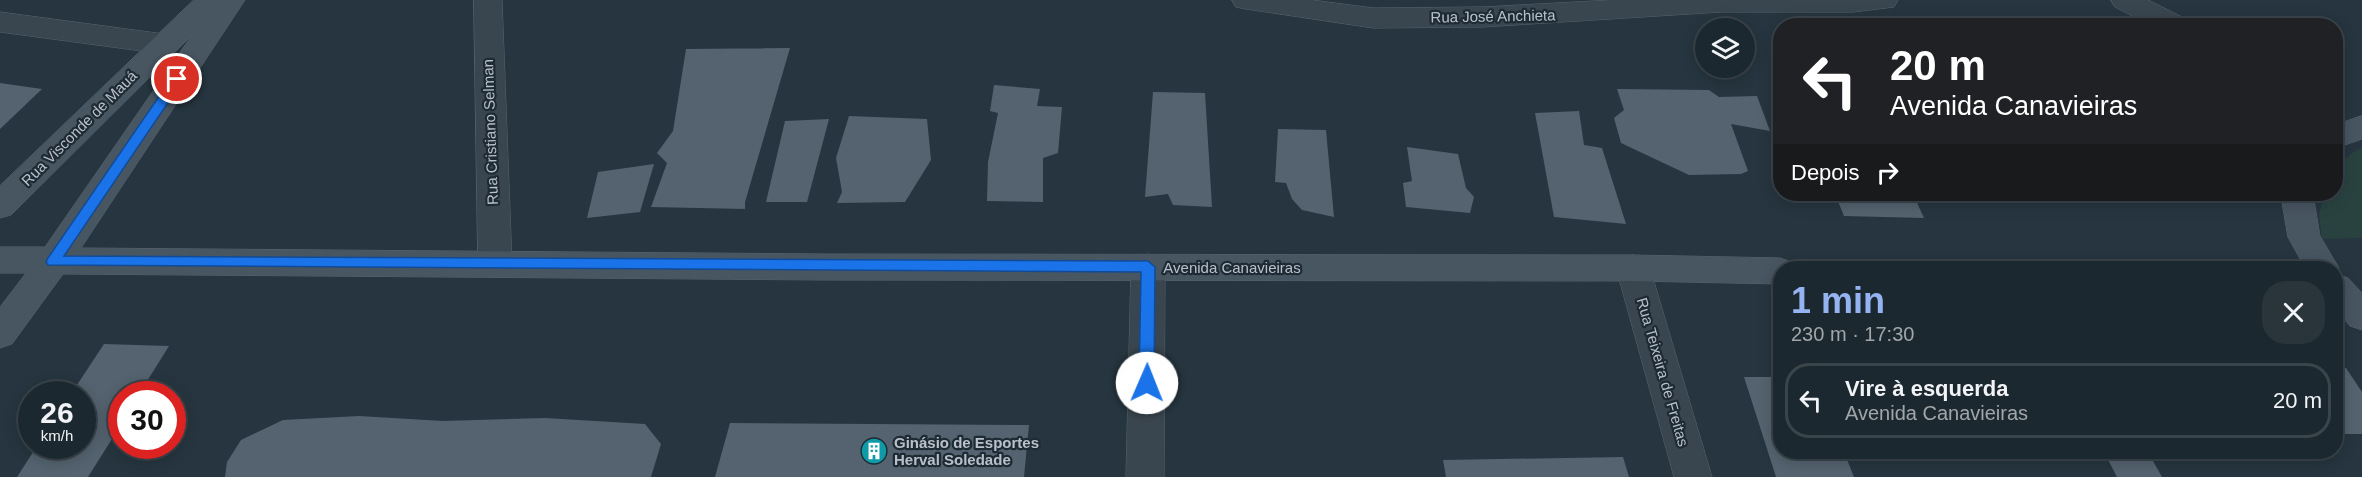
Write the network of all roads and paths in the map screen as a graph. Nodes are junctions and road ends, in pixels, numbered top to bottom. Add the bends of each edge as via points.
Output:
1 (211, 0) edge
2 (231, 0) edge
3 (488, 0) edge
4 (1246, 0) edge
5 (1884, 0) edge
6 (2125, 0) edge
7 (2160, 18) edge
8 (0, 22) edge
9 (164, 44) junction
10 (2362, 128) edge
11 (2343, 135) edge
12 (2297, 201) edge
13 (0, 206) edge
14 (0, 260) edge
15 (2318, 261) edge
16 (53, 262) junction
17 (495, 264) junction
18 (1148, 267) junction
19 (1633, 268) junction
20 (1773, 271) edge
21 (2343, 281) edge
22 (2362, 281) edge
23 (2343, 296) edge
24 (2362, 316) edge
25 (0, 334) edge
26 (1145, 477) edge
27 (1693, 477) edge

1 - 9 main road, Rua Visconde de Mauá
2 - 16 main road
3 - 17 street, Rua Cristiano Selman
4 - 5 street, Rua José Anchieta via 1373,18
6 - 7 street
8 - 9 street
9 - 13 main road, Rua Visconde de Mauá
10 - 11 main road
12 - 15 main road via 2304,237
14 - 16 main road, Avenida Canavieiras
16 - 17 main road, Avenida Canavieiras
16 - 25 main road
17 - 18 main road, Avenida Canavieiras
18 - 19 main road, Avenida Canavieiras
18 - 26 street
19 - 20 main road, Avenida Canavieiras
19 - 27 street, Rua Teixeira de Freitas
21 - 22 main road
23 - 24 main road

